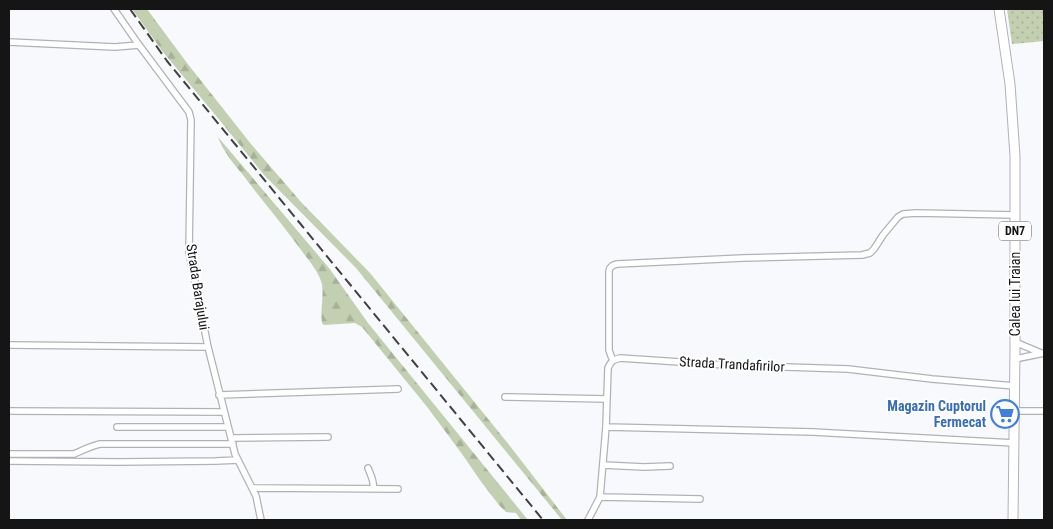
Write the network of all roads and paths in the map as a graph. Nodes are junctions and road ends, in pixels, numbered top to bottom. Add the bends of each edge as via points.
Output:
1 (114, 9) edge
2 (999, 9) edge
3 (9, 42) edge
4 (139, 45) junction
5 (1015, 215) junction
6 (1015, 342) junction
7 (9, 345) edge
8 (208, 346) junction
9 (1043, 353) edge
10 (1015, 359) junction
11 (613, 360) junction
12 (1014, 386) junction
13 (398, 389) dead end
14 (219, 395) junction
15 (505, 396) dead end
16 (607, 399) junction
17 (1014, 411) junction
18 (1044, 411) edge
19 (9, 412) edge
20 (224, 412) junction
21 (117, 427) dead end
22 (228, 427) junction
23 (606, 427) junction
24 (328, 437) dead end
25 (232, 441) junction
26 (1014, 443) junction
27 (9, 454) edge
28 (238, 460) junction
29 (9, 461) edge
30 (603, 465) junction
31 (670, 466) dead end
32 (368, 468) dead end
33 (253, 488) junction
34 (373, 489) junction
35 (398, 489) dead end
36 (600, 497) junction
37 (700, 499) dead end
38 (261, 520) edge
39 (588, 520) edge
40 (1013, 520) edge

1 - 4 street, Strada Barajului
2 - 5 highway, Calea lui Traian / DN7 via 1012,108
3 - 4 street via 115,47
4 - 8 street, Strada Barajului via 190,112 189,252
5 - 6 highway, Calea lui Traian / DN7
5 - 11 street via 904,214 894,221 870,253 862,255 613,265 609,272 609,350
6 - 9 street
6 - 10 highway, Calea lui Traian / DN7
7 - 8 street
8 - 14 street, Strada Barajului
9 - 10 street
10 - 12 highway, Calea lui Traian / DN7
11 - 12 street, Strada Trandafirilor via 848,369
11 - 16 street via 608,368
12 - 17 highway, Calea lui Traian / DN7
13 - 14 street
14 - 20 street, Strada Barajului
15 - 16 street
16 - 23 street
17 - 18 street
17 - 26 highway, Calea lui Traian / DN7
19 - 20 street
20 - 22 street, Strada Barajului
21 - 22 street
22 - 25 street, Strada Barajului
23 - 26 street via 813,432
23 - 30 street
24 - 25 street
25 - 27 street via 100,444 74,454
25 - 28 street, Strada Barajului
26 - 40 highway, Calea lui Traian / DN7
28 - 29 street
28 - 33 street, Strada Barajului
30 - 31 street
30 - 36 street
32 - 34 street
33 - 34 street
33 - 38 street, Strada Barajului
34 - 35 street
36 - 37 street
36 - 39 street

